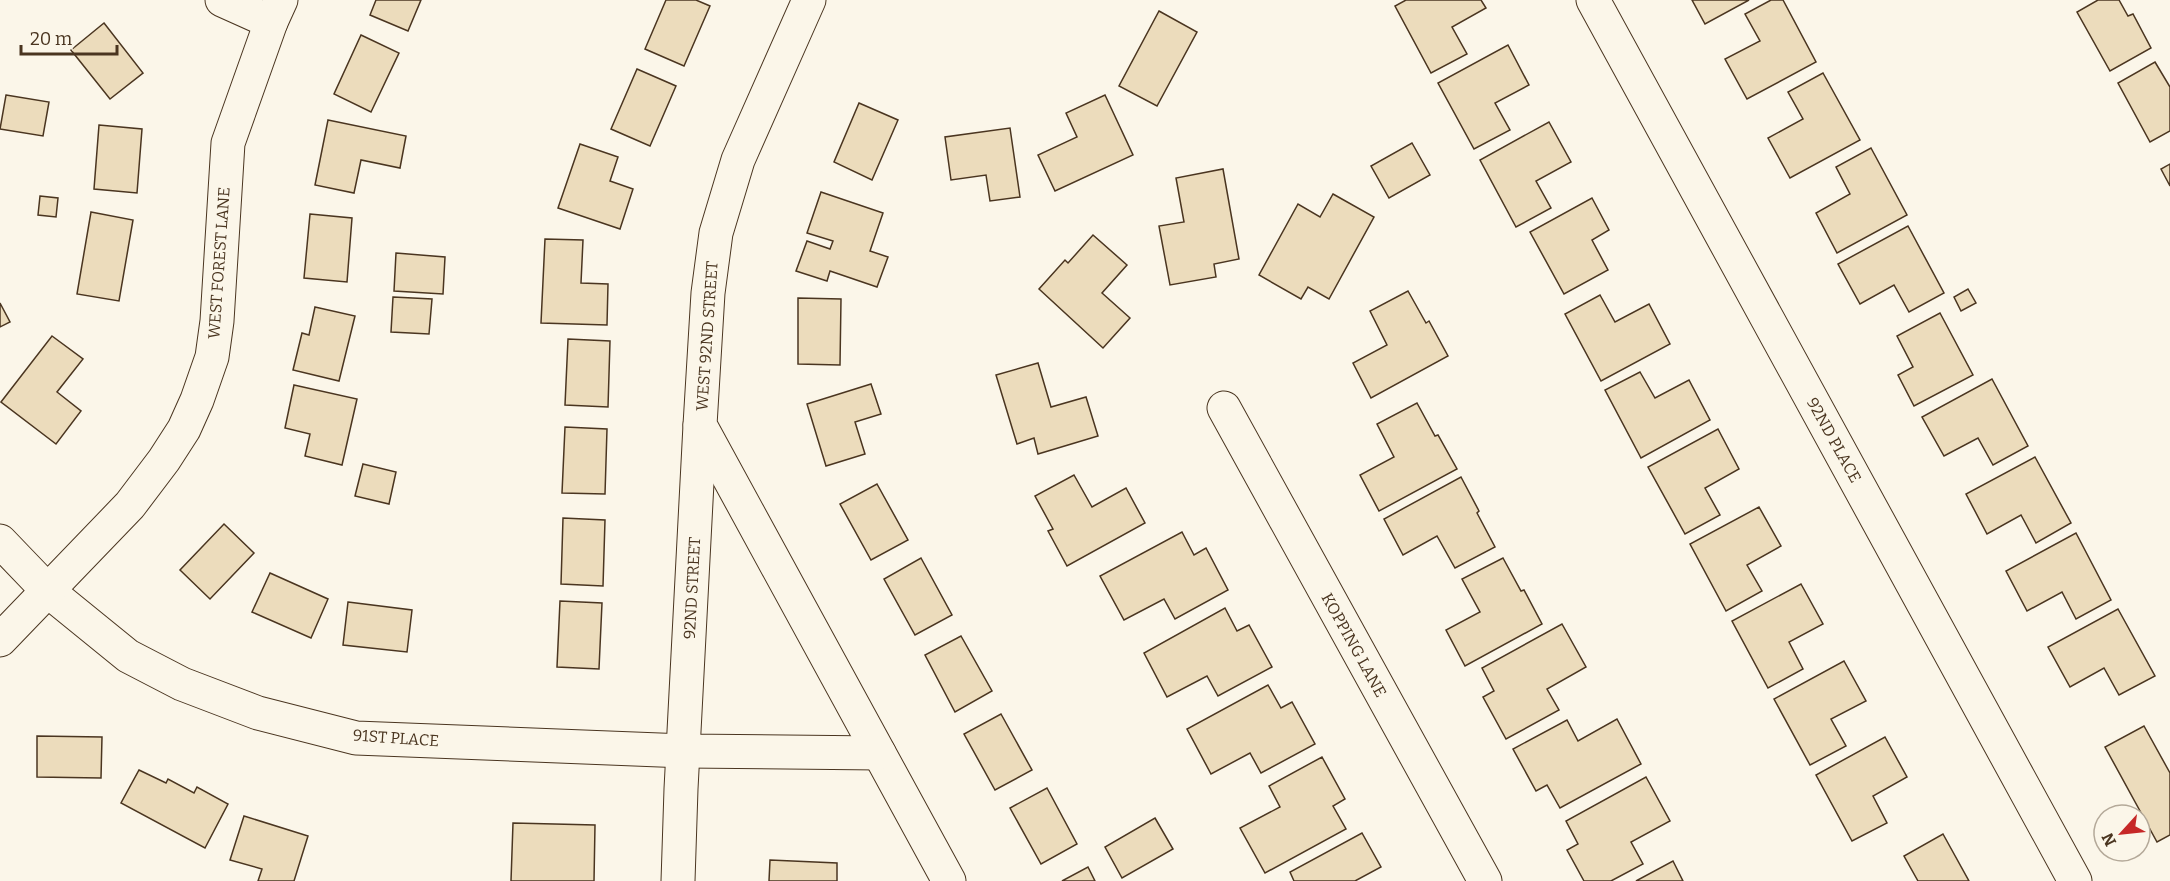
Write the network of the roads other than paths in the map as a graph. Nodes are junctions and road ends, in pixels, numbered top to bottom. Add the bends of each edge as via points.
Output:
1 (222, 0) edge
2 (809, 0) edge
3 (1593, 0) edge
4 (276, 11) edge
5 (1224, 408) dead end
6 (700, 424) junction
7 (0, 542) edge
8 (48, 591) junction
9 (0, 640) edge
10 (685, 751) junction
11 (879, 753) junction
12 (678, 881) edge
13 (949, 881) edge
14 (1485, 881) edge
15 (2075, 881) edge

1 - 4 street
2 - 6 street, WEST 92ND STREET via 738,160 716,233
3 - 15 street, 92ND PLACE
4 - 8 street, WEST FOREST LANE via 228,143 217,321 212,357 197,400 179,437 130,505
5 - 14 street, KOPPING LANE
6 - 10 street, 92ND STREET
6 - 11 street, WEST 92ND STREET
7 - 8 street, 91ST PLACE
8 - 9 street, WEST FOREST LANE
8 - 10 street, 91ST PLACE via 128,656 182,684 258,713 356,738
10 - 11 street
10 - 12 street
11 - 13 street, WEST 92ND STREET

